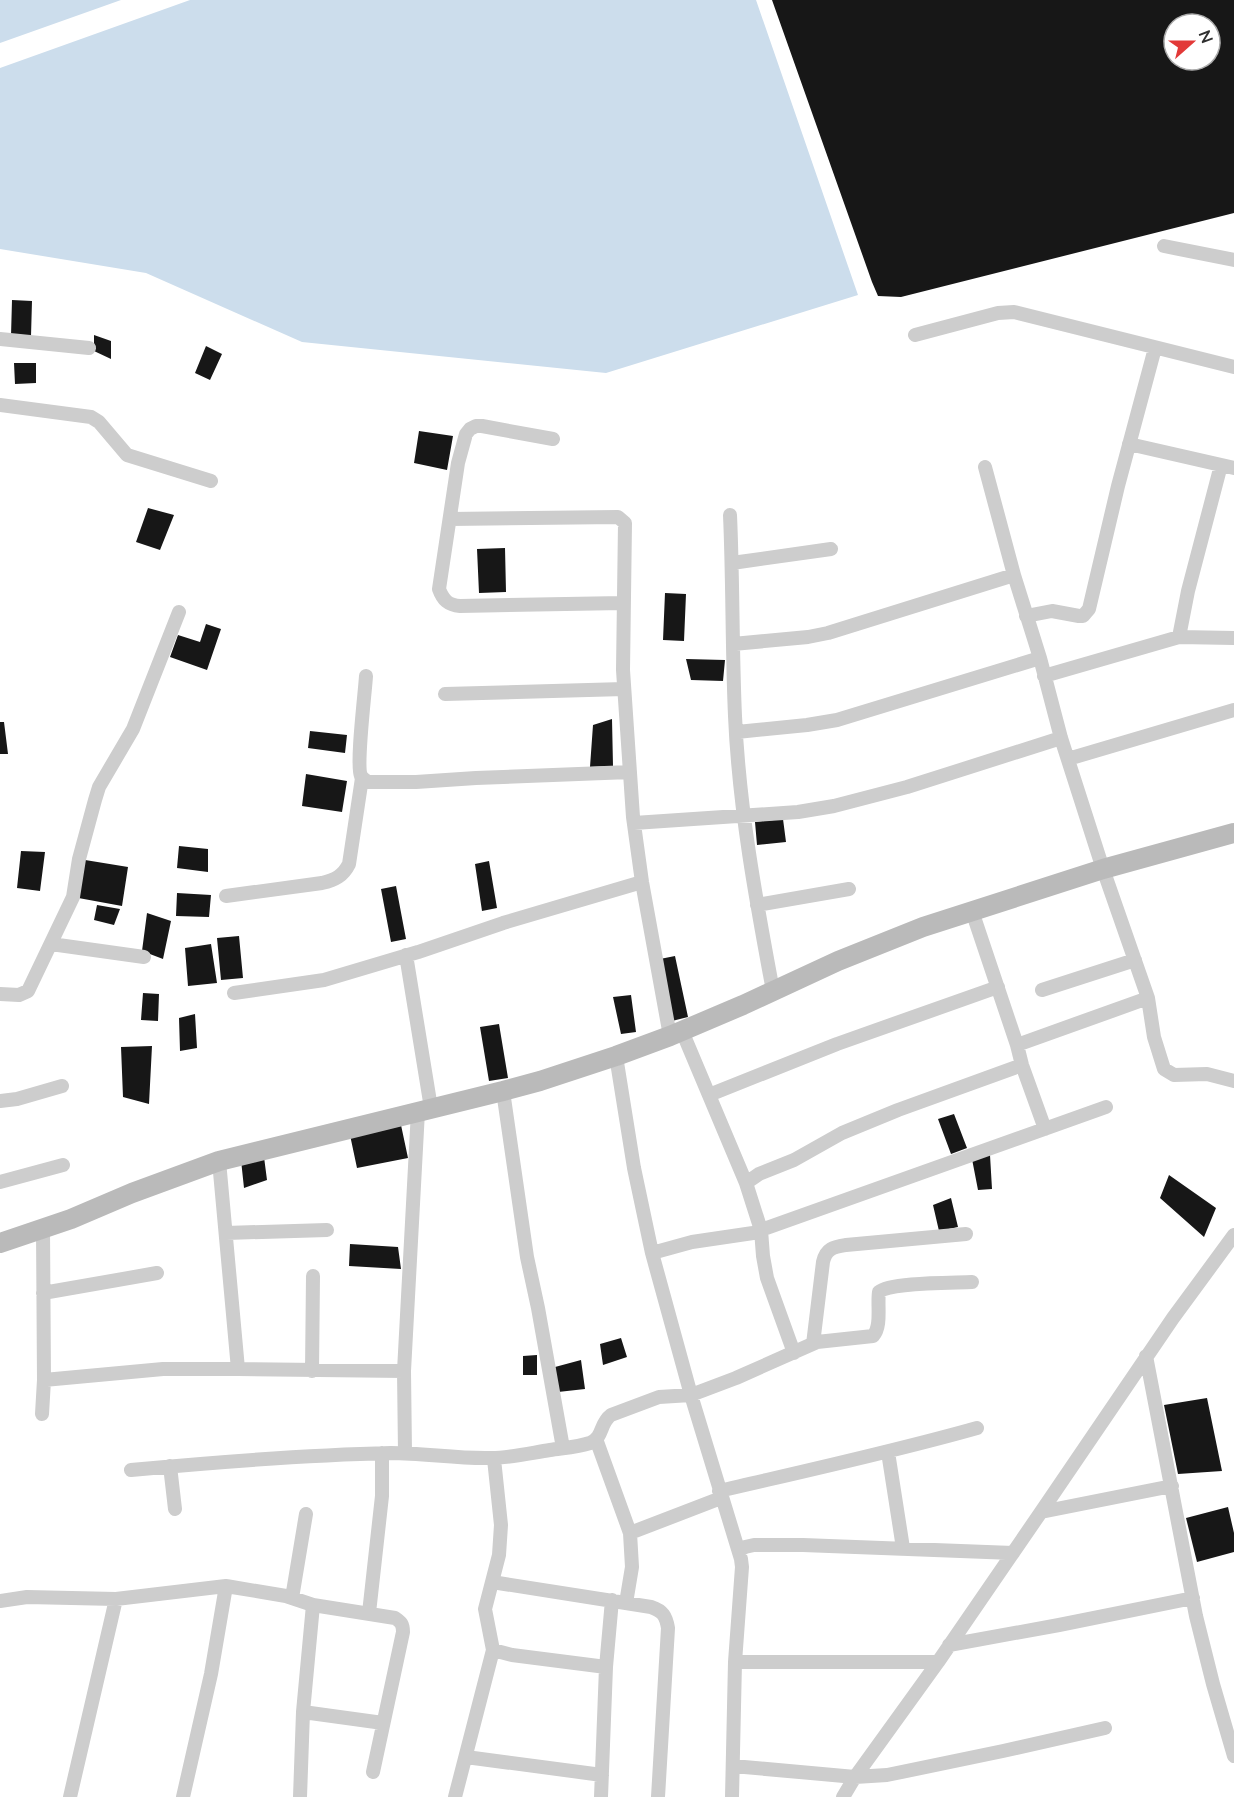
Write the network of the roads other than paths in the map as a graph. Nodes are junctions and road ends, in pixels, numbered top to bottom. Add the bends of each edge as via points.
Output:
1 (1164, 246) dead end
2 (1234, 260) edge
3 (915, 335) dead end
4 (0, 339) edge
5 (89, 348) dead end
6 (1155, 348) junction
7 (1234, 367) edge
8 (0, 405) edge
9 (553, 439) dead end
10 (1129, 444) junction
11 (1228, 466) edge
12 (985, 467) dead end
13 (211, 481) dead end
14 (730, 515) dead end
15 (450, 519) junction
16 (831, 549) dead end
17 (732, 563) junction
18 (1014, 575) junction
19 (623, 603) junction
20 (179, 612) dead end
21 (1026, 616) junction
22 (1179, 637) junction
23 (1234, 638) edge
24 (734, 644) junction
25 (1040, 658) junction
26 (366, 676) dead end
27 (1044, 676) junction
28 (624, 689) junction
29 (445, 694) dead end
30 (1234, 710) edge
31 (736, 732) junction
32 (1061, 738) junction
33 (1068, 759) junction
34 (630, 772) junction
35 (362, 778) junction
36 (745, 817) junction
37 (634, 823) junction
38 (1234, 833) edge
39 (1103, 869) junction
40 (642, 882) junction
41 (849, 889) dead end
42 (226, 896) dead end
43 (757, 905) junction
44 (972, 912) junction
45 (51, 944) junction
46 (406, 956) junction
47 (144, 957) dead end
48 (1135, 960) junction
49 (998, 987) junction
50 (1042, 990) dead end
51 (773, 992) junction
52 (234, 993) dead end
53 (0, 994) edge
54 (1148, 998) junction
55 (676, 1033) junction
56 (1017, 1046) junction
57 (616, 1056) junction
58 (1022, 1065) junction
59 (1234, 1082) edge
60 (62, 1086) dead end
61 (503, 1091) junction
62 (710, 1095) junction
63 (0, 1101) edge
64 (1106, 1107) dead end
65 (424, 1110) junction
66 (1045, 1129) junction
67 (219, 1161) junction
68 (63, 1165) dead end
69 (0, 1182) edge
70 (746, 1183) junction
71 (43, 1229) junction
72 (327, 1230) dead end
73 (761, 1230) junction
74 (226, 1233) junction
75 (966, 1234) dead end
76 (1234, 1235) edge
77 (0, 1243) edge
78 (652, 1253) junction
79 (157, 1273) dead end
80 (313, 1276) dead end
81 (972, 1282) dead end
82 (43, 1293) junction
83 (813, 1344) junction
84 (794, 1353) junction
85 (1146, 1356) junction
86 (238, 1369) junction
87 (312, 1371) junction
88 (404, 1371) junction
89 (44, 1380) junction
90 (691, 1395) junction
91 (42, 1414) dead end
92 (977, 1428) dead end
93 (596, 1439) junction
94 (563, 1448) junction
95 (888, 1452) junction
96 (382, 1453) junction
97 (405, 1453) junction
98 (494, 1459) junction
99 (170, 1466) junction
100 (131, 1470) dead end
101 (1172, 1486) junction
102 (720, 1495) junction
103 (175, 1509) dead end
104 (1041, 1512) junction
105 (306, 1514) dead end
106 (630, 1533) junction
107 (903, 1548) junction
108 (740, 1550) junction
109 (1013, 1553) junction
110 (492, 1582) junction
111 (226, 1586) junction
112 (292, 1598) junction
113 (1193, 1598) junction
114 (116, 1599) junction
115 (612, 1600) junction
116 (0, 1601) edge
117 (626, 1603) junction
118 (313, 1605) junction
119 (369, 1613) junction
120 (950, 1645) junction
121 (493, 1650) junction
122 (735, 1662) junction
123 (938, 1662) junction
124 (606, 1667) junction
125 (1234, 1701) edge
126 (1220, 1704) junction
127 (303, 1712) junction
128 (383, 1723) junction
129 (1105, 1728) dead end
130 (1234, 1756) edge
131 (466, 1757) junction
132 (733, 1766) junction
133 (373, 1773) dead end
134 (602, 1775) junction
135 (855, 1777) junction
136 (70, 1797) edge
137 (183, 1797) edge
138 (300, 1797) edge
139 (455, 1797) edge
140 (601, 1797) edge
141 (658, 1797) edge
142 (732, 1797) edge
143 (843, 1797) edge

1 - 2 street
3 - 6 street via 1014,312
4 - 5 street
6 - 7 street
6 - 10 street
8 - 13 street via 91,417 127,455
9 - 15 street via 482,426 470,429 458,463
10 - 11 street
10 - 21 street via 1087,613 1079,616 1052,611
11 - 22 street via 1188,591
12 - 18 street
14 - 17 street
15 - 19 street via 618,517 625,523
15 - 19 street via 440,589 452,605
16 - 17 street
17 - 24 street
18 - 21 street
18 - 24 street via 828,633
19 - 28 street
20 - 45 street via 133,729 94,800 73,897
21 - 25 street
22 - 23 street
22 - 27 street
24 - 31 street
25 - 27 street
25 - 31 street via 837,720
26 - 35 street via 360,750
27 - 32 street
28 - 29 street
28 - 34 street
30 - 33 street
31 - 36 street
32 - 33 street
32 - 36 street via 863,799 798,812
33 - 39 street
34 - 35 street via 416,782 368,782
34 - 37 street
35 - 42 street via 346,871 333,881
36 - 37 street
36 - 43 street
37 - 40 street
38 - 39 street
39 - 44 street
39 - 48 street
40 - 46 street
40 - 55 street
41 - 43 street
43 - 51 street
44 - 49 street
44 - 51 street via 838,961
45 - 47 street
45 - 53 street via 28,991 19,995
46 - 52 street via 324,980
46 - 65 street
48 - 50 street
48 - 54 street
49 - 56 street
49 - 62 street via 837,1044
51 - 55 street
54 - 56 street
54 - 59 street via 1164,1069 1174,1075 1207,1074
55 - 57 street
55 - 62 street
56 - 58 street
57 - 61 street
57 - 78 street
58 - 66 street
58 - 70 street via 842,1132
60 - 63 street
61 - 65 street
61 - 94 street via 527,1257
62 - 70 street
64 - 66 street
65 - 67 street
65 - 88 street
66 - 73 street
67 - 71 street
67 - 74 street
68 - 69 street
70 - 73 street
71 - 77 street
71 - 82 street
72 - 74 street
73 - 78 street
73 - 84 street via 767,1278
74 - 86 street
75 - 83 street via 846,1245 827,1251
76 - 85 street
78 - 90 street
79 - 82 street
80 - 87 street
81 - 83 street via 883,1289 879,1292 878,1326 873,1336
82 - 89 street
83 - 84 street
84 - 90 street
85 - 101 street
85 - 104 street
86 - 87 street
86 - 89 street via 163,1369
87 - 88 street
88 - 97 street
89 - 91 street
90 - 93 street via 659,1397 610,1415 604,1419
90 - 102 street
92 - 95 street
93 - 94 street
93 - 106 street
94 - 98 street
95 - 102 street
95 - 107 street
96 - 97 street
96 - 99 street
96 - 119 street via 382,1496
97 - 98 street
98 - 110 street via 501,1525
99 - 100 street
99 - 103 street
101 - 104 street
101 - 113 street
102 - 106 street
102 - 108 street
104 - 109 street
105 - 112 street
106 - 117 street via 632,1567
107 - 108 street via 754,1545
107 - 109 street
108 - 122 street
109 - 120 street
110 - 115 street
110 - 121 street via 485,1609
111 - 112 street
111 - 114 street
111 - 137 street
112 - 118 street
113 - 120 street
113 - 126 street
114 - 116 street via 27,1597
114 - 136 street
115 - 117 street
115 - 124 street
117 - 141 street via 664,1613 668,1628
118 - 119 street
118 - 127 street
119 - 128 street via 395,1618 403,1625
120 - 123 street
121 - 124 street
121 - 131 street
122 - 123 street
122 - 132 street
123 - 135 street
124 - 134 street
125 - 126 street
126 - 130 street
127 - 128 street
127 - 138 street
128 - 133 street
129 - 135 street via 914,1770
131 - 134 street
131 - 139 street
132 - 135 street
132 - 142 street
134 - 140 street
135 - 143 street

